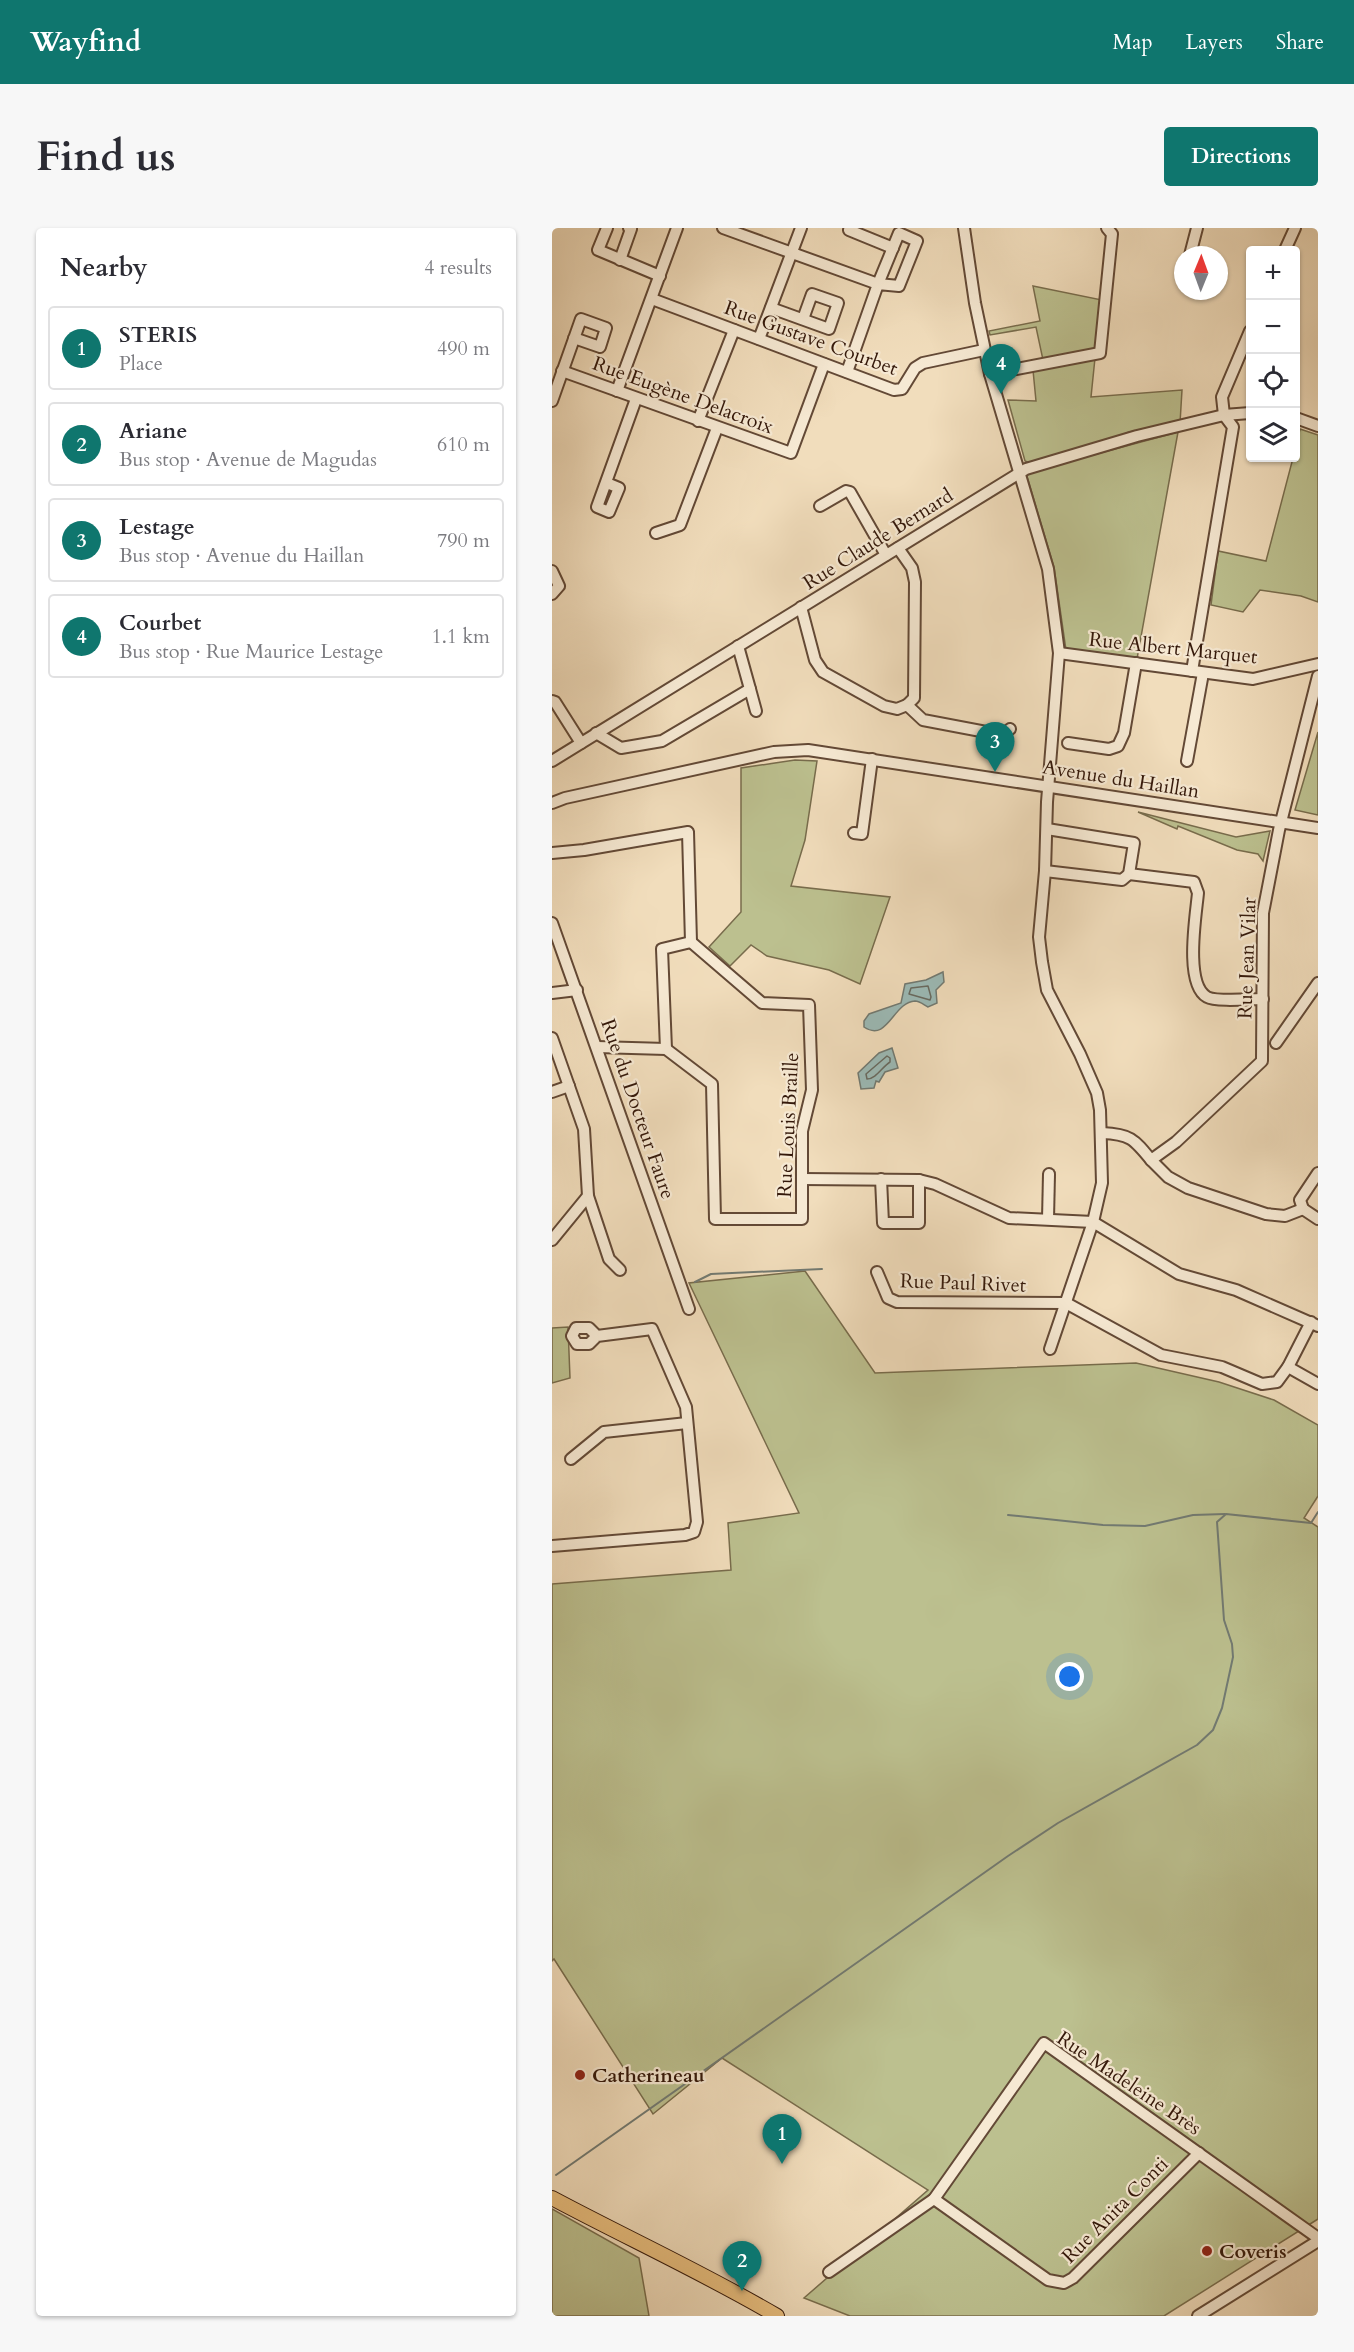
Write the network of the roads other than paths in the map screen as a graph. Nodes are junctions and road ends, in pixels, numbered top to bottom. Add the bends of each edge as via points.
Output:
1 (607, 228) edge
2 (629, 228) edge
3 (677, 228) edge
4 (723, 228) edge
5 (801, 228) edge
6 (964, 228) edge
7 (1107, 228) edge
8 (1197, 228) edge
9 (1294, 228) edge
10 (849, 230) dead end
11 (1192, 246) edge
12 (1287, 246) edge
13 (893, 248) junction
14 (791, 254) junction
15 (620, 260) junction
16 (660, 276) junction
17 (878, 284) junction
18 (652, 299) junction
19 (771, 308) junction
20 (803, 319) dead end
21 (734, 330) junction
22 (574, 338) dead end
23 (759, 339) junction
24 (1246, 342) edge
25 (984, 350) junction
26 (824, 364) junction
27 (562, 371) junction
28 (847, 372) junction
29 (990, 374) junction
30 (617, 391) junction
31 (636, 399) junction
32 (552, 401) edge
33 (1246, 413) edge
34 (1224, 415) junction
35 (1300, 419) edge
36 (698, 421) junction
37 (1317, 422) edge
38 (717, 428) junction
39 (1019, 473) junction
40 (607, 483) dead end
41 (820, 506) dead end
42 (656, 533) dead end
43 (898, 548) junction
44 (886, 555) junction
45 (552, 571) edge
46 (552, 594) edge
47 (801, 607) junction
48 (738, 646) junction
49 (1059, 653) junction
50 (1136, 663) junction
51 (1318, 664) edge
52 (1198, 672) junction
53 (1318, 676) edge
54 (750, 689) junction
55 (552, 701) edge
56 (907, 705) junction
57 (756, 711) dead end
58 (1010, 729) dead end
59 (596, 734) junction
60 (581, 743) junction
61 (1068, 743) dead end
62 (872, 759) junction
63 (552, 761) edge
64 (1187, 761) dead end
65 (1048, 786) junction
66 (552, 800) edge
67 (1282, 822) junction
68 (1318, 828) edge
69 (1047, 829) junction
70 (854, 833) dead end
71 (552, 853) edge
72 (1045, 871) junction
73 (1129, 874) junction
74 (552, 923) edge
75 (691, 942) junction
76 (1318, 983) edge
77 (578, 990) junction
78 (552, 993) edge
79 (1263, 999) junction
80 (552, 1038) edge
81 (1276, 1043) dead end
82 (597, 1047) junction
83 (666, 1049) junction
84 (569, 1086) junction
85 (552, 1092) edge
86 (1102, 1133) junction
87 (1152, 1160) junction
88 (1318, 1173) edge
89 (1049, 1174) dead end
90 (802, 1179) junction
91 (880, 1179) junction
92 (919, 1180) junction
93 (588, 1196) junction
94 (1303, 1209) junction
95 (1048, 1219) junction
96 (1318, 1219) edge
97 (1093, 1221) junction
98 (552, 1240) edge
99 (620, 1270) dead end
100 (876, 1272) dead end
101 (1066, 1303) junction
102 (689, 1309) dead end
103 (1314, 1324) edge
104 (597, 1336) dead end
105 (1050, 1349) dead end
106 (1288, 1368) junction
107 (1318, 1384) edge
108 (687, 1424) junction
109 (571, 1459) dead end
110 (552, 1546) edge
111 (1199, 2153) junction
112 (552, 2198) edge
113 (934, 2199) junction
114 (604, 2226) junction
115 (1318, 2240) edge
116 (829, 2272) dead end
117 (764, 2316) edge
118 (777, 2316) edge
119 (1198, 2316) edge

1 - 15 street via 598,250
2 - 15 street
3 - 16 street
4 - 14 street
5 - 14 street
6 - 25 street
7 - 29 street via 1112,234 1100,353
8 - 11 street
9 - 12 street
10 - 13 street
13 - 17 street
13 - 17 street via 899,233 917,241 899,286
14 - 17 street
14 - 19 street
15 - 16 street
16 - 18 street
17 - 28 street
18 - 21 street, Rue Gustave Courbet
18 - 30 street
19 - 20 street
19 - 23 street
21 - 23 street, Rue Gustave Courbet
21 - 36 street
22 - 27 street, Rue Eugène Delacroix
23 - 26 street, Rue Gustave Courbet
24 - 34 street via 1222,397
25 - 28 street, Rue Gustave Courbet via 923,363 915,368 902,389 894,390
25 - 29 street
26 - 28 street, Rue Gustave Courbet
26 - 38 street, Rue Eugène Delacroix via 791,453
27 - 30 street, Rue Eugène Delacroix
27 - 32 street, Rue Eugène Delacroix
29 - 39 street
30 - 31 street, Rue Eugène Delacroix
31 - 36 street, Rue Eugène Delacroix
31 - 40 street
33 - 34 street, Rue Claude Bernard
34 - 39 street, Rue Claude Bernard via 1137,436
34 - 52 street via 1233,427
35 - 37 street
36 - 38 street, Rue Eugène Delacroix
38 - 42 street via 680,525
39 - 43 street, Rue Claude Bernard
39 - 49 street via 1048,569
41 - 44 street via 850,492
43 - 44 street, Rue Claude Bernard
43 - 56 street via 912,568 915,582 914,698
44 - 47 street, Rue Claude Bernard
45 - 46 street via 559,586
47 - 48 street, Rue Claude Bernard
47 - 56 street via 815,660 823,672 884,706 897,709
48 - 54 street
48 - 59 street, Rue Claude Bernard
49 - 50 street, Rue Albert Marquet
49 - 65 street
50 - 52 street, Rue Albert Marquet
50 - 61 street via 1124,733 1118,746 1109,749
51 - 52 street, Rue Albert Marquet via 1252,679
52 - 64 street
53 - 67 street, Rue Jean Vilar
54 - 57 street
54 - 59 street via 662,741 621,748
55 - 60 street
56 - 58 street via 923,720 1002,735
59 - 60 street, Rue Claude Bernard
60 - 63 street, Rue Claude Bernard
62 - 65 street, Avenue du Haillan
62 - 66 street, Avenue du Haillan via 808,750 781,751
62 - 70 street via 862,834
65 - 67 street, Avenue du Haillan
65 - 69 street
67 - 68 street, Avenue du Haillan
67 - 79 street, Rue Jean Vilar via 1263,913
69 - 72 street
69 - 73 street via 1134,843
71 - 75 street via 688,832
72 - 73 street via 1122,880
72 - 86 street via 1040,937 1047,990 1097,1094
73 - 79 street via 1194,882 1198,893 1192,962 1201,991 1209,998
74 - 77 street, Rue du Docteur Faure
75 - 83 street via 662,949
75 - 90 street, Rue Louis Braille via 762,1003 809,1005 812,1090 802,1131
76 - 81 street
77 - 78 street
77 - 82 street, Rue du Docteur Faure
79 - 87 street, Rue Jean Vilar via 1262,1061
80 - 84 street
82 - 83 street
82 - 102 street, Rue du Docteur Faure
83 - 90 street, Rue Louis Braille via 712,1084 715,1219 802,1219
84 - 85 street
84 - 93 street via 584,1129
86 - 87 street via 1122,1134
86 - 97 street via 1102,1183
87 - 94 street via 1168,1177 1188,1188 1266,1214 1285,1216
88 - 94 street via 1300,1200
89 - 95 street
90 - 91 street
91 - 92 street
91 - 92 street via 883,1223 919,1222
92 - 95 street via 1009,1218
93 - 98 street
93 - 99 street via 609,1259
94 - 96 street
95 - 97 street
97 - 101 street
97 - 103 street via 1179,1274 1236,1290
100 - 101 street, Rue Paul Rivet via 888,1298 897,1302
101 - 105 street
101 - 106 street via 1161,1356 1222,1367 1262,1384 1277,1382
103 - 106 street
104 - 108 street via 652,1329 686,1407
106 - 107 street
108 - 109 street via 604,1432
108 - 110 street via 698,1522 694,1532
111 - 113 street, Rue Anita Conti via 1064,2283 1048,2280
111 - 113 street, Rue Madeleine Brès via 1044,2043
111 - 115 street, Rue Madeleine Brès
112 - 114 main road
113 - 116 street
114 - 117 main road
114 - 118 main road via 636,2239
115 - 119 street

